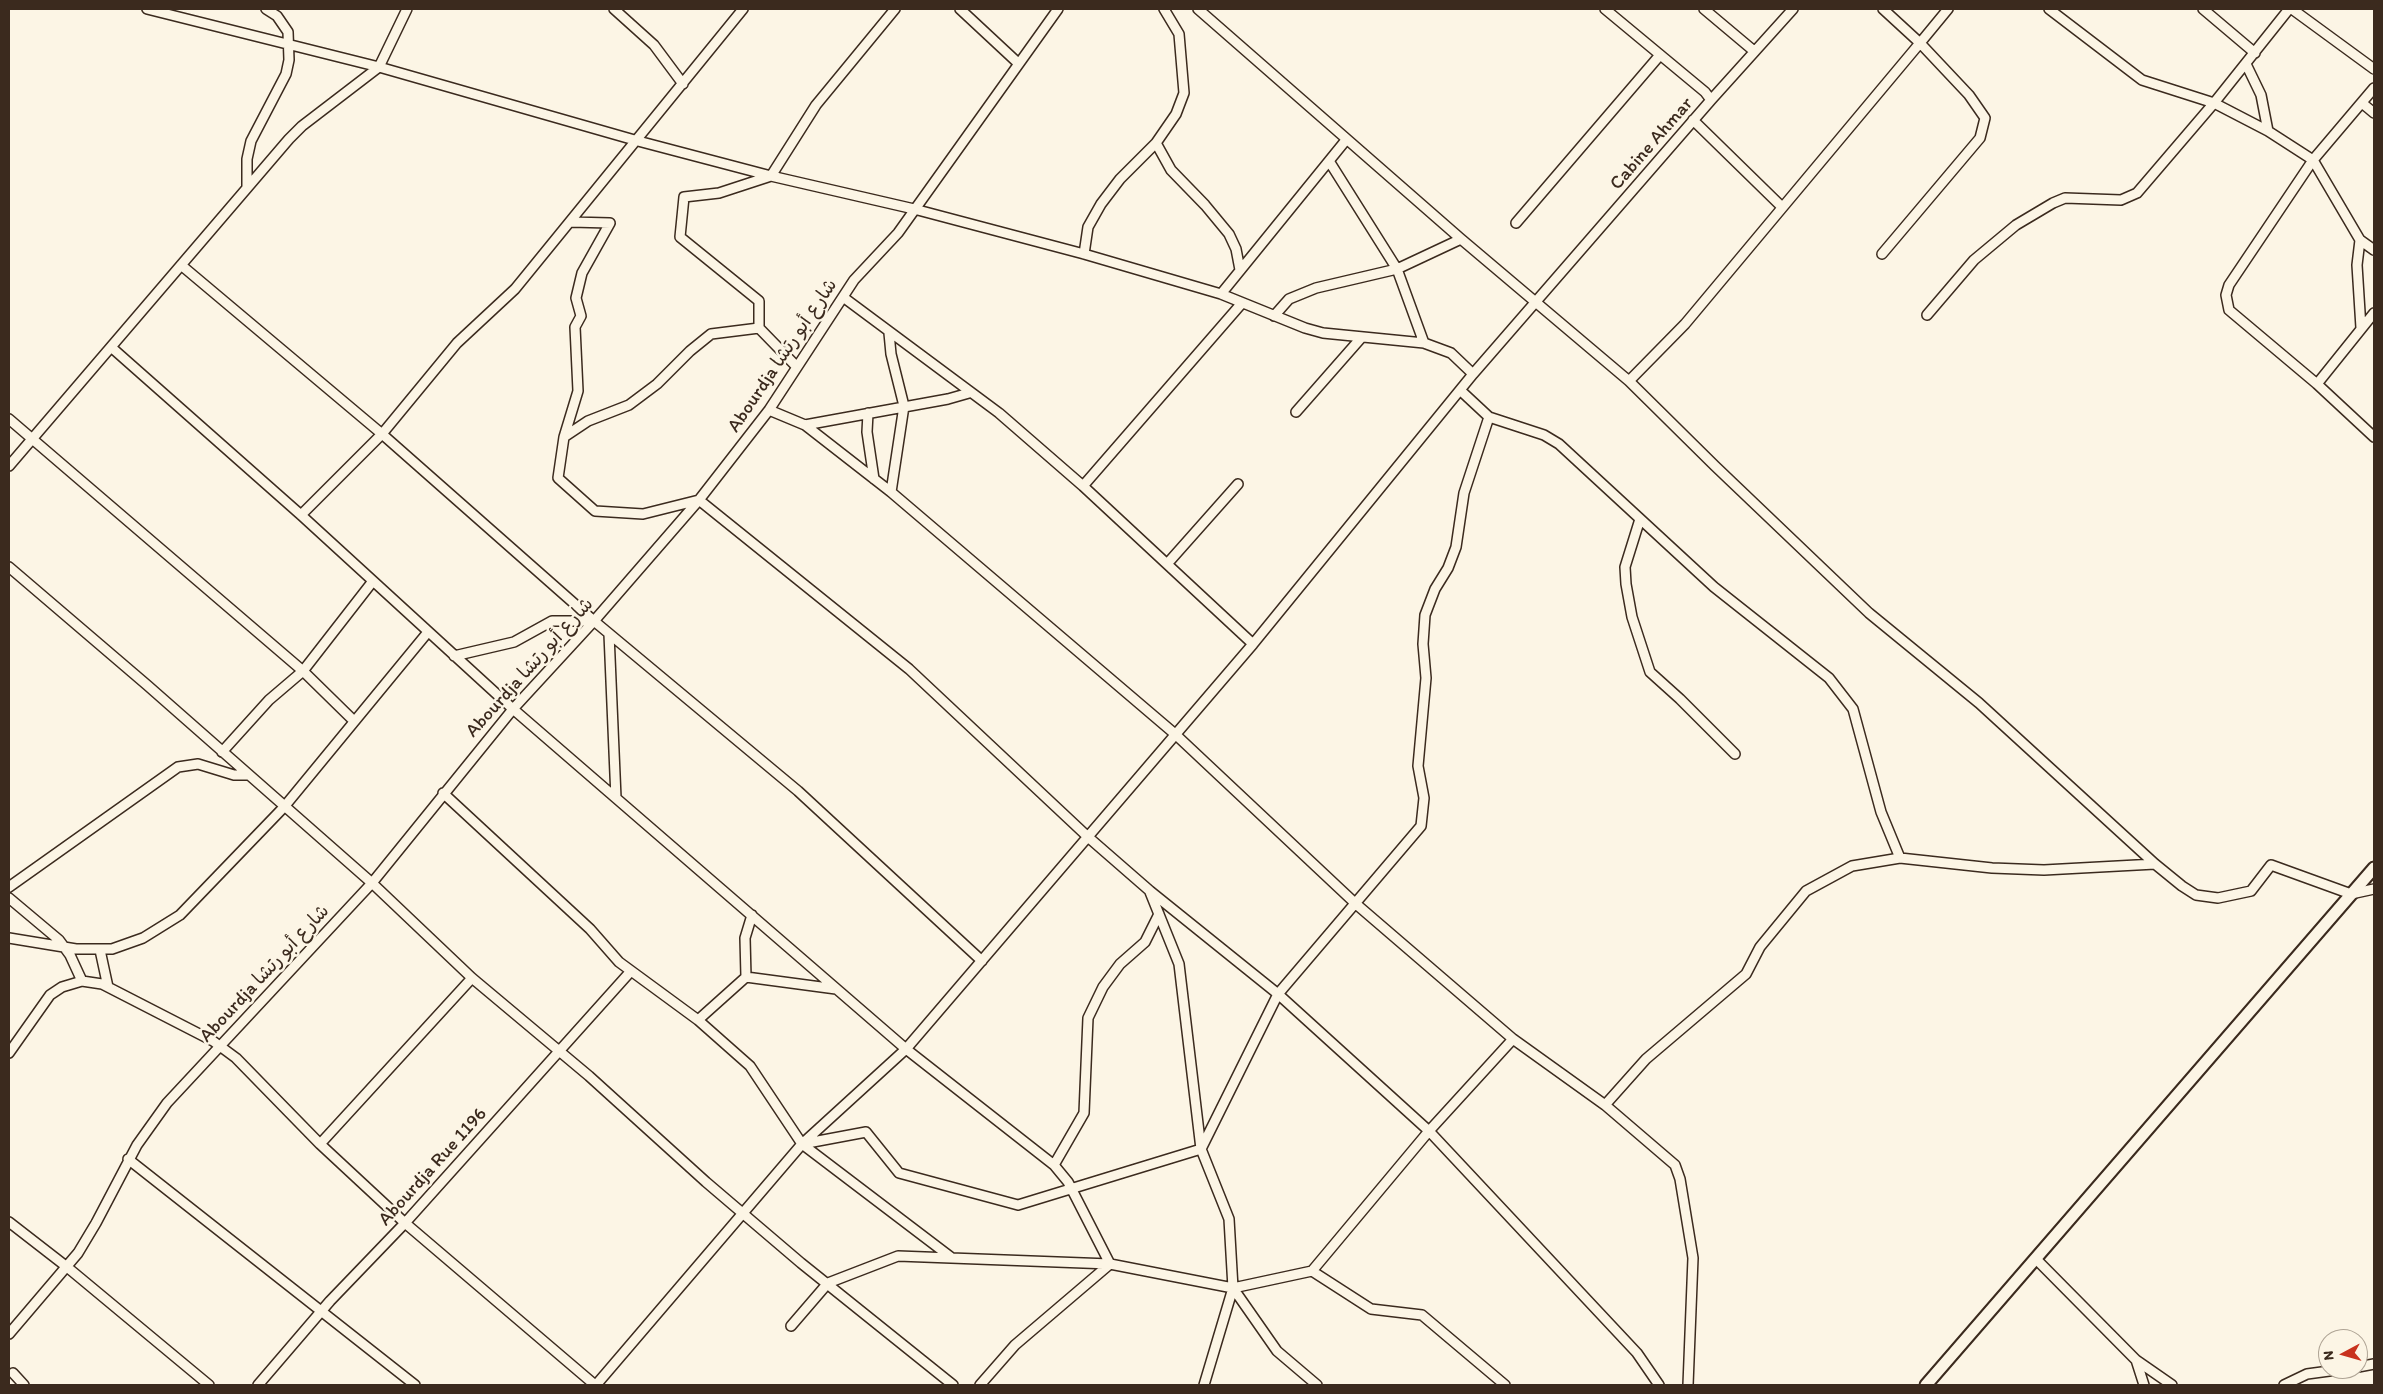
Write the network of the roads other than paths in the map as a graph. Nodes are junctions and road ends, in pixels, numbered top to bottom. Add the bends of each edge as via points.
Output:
1 (147, 9) edge
2 (266, 9) edge
3 (408, 9) edge
4 (614, 9) edge
5 (743, 9) edge
6 (895, 9) edge
7 (960, 9) edge
8 (1058, 9) edge
9 (1164, 9) edge
10 (1198, 9) edge
11 (1605, 9) edge
12 (1704, 9) edge
13 (1793, 9) edge
14 (1883, 9) edge
15 (1948, 9) edge
16 (2049, 9) edge
17 (2203, 9) edge
18 (2291, 9) edge
19 (1920, 42) junction
20 (289, 45) junction
21 (1754, 51) junction
22 (2255, 53) junction
23 (1660, 55) junction
24 (1018, 63) junction
25 (2246, 64) junction
26 (379, 67) junction
27 (2374, 70) edge
28 (683, 84) junction
29 (2374, 88) edge
30 (1711, 100) junction
31 (2214, 103) junction
32 (2362, 103) junction
33 (2374, 113) edge
34 (1693, 120) junction
35 (2268, 131) junction
36 (1346, 140) junction
37 (638, 141) junction
38 (1156, 143) junction
39 (2313, 160) junction
40 (1328, 161) junction
41 (771, 176) junction
42 (247, 188) junction
43 (1782, 207) junction
44 (914, 209) junction
45 (571, 222) junction
46 (1516, 223) dead end
47 (1461, 239) junction
48 (2360, 240) junction
49 (2374, 250) edge
50 (1084, 254) junction
51 (1882, 254) dead end
52 (181, 264) junction
53 (1397, 269) junction
54 (1240, 270) junction
55 (1221, 294) junction
56 (843, 297) junction
57 (1537, 302) junction
58 (1242, 303) junction
59 (2374, 312) edge
60 (1927, 315) dead end
61 (1274, 316) junction
62 (759, 328) junction
63 (2362, 328) junction
64 (888, 333) junction
65 (1360, 338) junction
66 (1424, 343) junction
67 (111, 347) junction
68 (797, 367) junction
69 (1473, 374) junction
70 (1630, 381) junction
71 (2317, 384) junction
72 (1460, 390) junction
73 (969, 393) junction
74 (904, 406) junction
75 (768, 410) junction
76 (1296, 412) dead end
77 (868, 413) junction
78 (1489, 417) junction
79 (9, 419) edge
80 (805, 425) junction
81 (382, 434) junction
82 (564, 437) junction
83 (2374, 437) edge
84 (32, 439) junction
85 (9, 466) edge
86 (874, 479) junction
87 (1238, 484) dead end
88 (1083, 486) junction
89 (891, 492) junction
90 (699, 500) junction
91 (301, 515) junction
92 (1640, 519) junction
93 (1167, 564) junction
94 (9, 567) edge
95 (373, 581) junction
96 (594, 621) junction
97 (428, 632) junction
98 (609, 634) junction
99 (1253, 644) junction
100 (454, 656) junction
101 (303, 671) junction
102 (513, 709) junction
103 (354, 721) junction
104 (1175, 734) junction
105 (222, 752) junction
106 (1735, 754) dead end
107 (248, 775) junction
108 (443, 793) junction
109 (616, 798) junction
110 (284, 807) junction
111 (1088, 837) junction
112 (1900, 858) junction
113 (2155, 864) junction
114 (2374, 868) edge
115 (372, 883) junction
116 (9, 887) edge
117 (2374, 888) edge
118 (1150, 891) junction
119 (2351, 894) junction
120 (9, 898) edge
121 (1356, 904) junction
122 (1159, 914) junction
123 (752, 915) junction
124 (9, 938) edge
125 (65, 947) junction
126 (100, 950) junction
127 (982, 961) junction
128 (631, 971) junction
129 (746, 977) junction
130 (472, 978) junction
131 (82, 981) junction
132 (108, 987) junction
133 (837, 989) junction
134 (1278, 994) junction
135 (698, 1020) junction
136 (1513, 1039) junction
137 (220, 1046) junction
138 (906, 1049) junction
139 (559, 1051) junction
140 (9, 1052) edge
141 (1605, 1105) junction
142 (1429, 1131) junction
143 (320, 1144) junction
144 (802, 1144) junction
145 (1201, 1149) junction
146 (128, 1159) junction
147 (1054, 1165) junction
148 (1071, 1188) junction
149 (743, 1213) junction
150 (9, 1222) edge
151 (405, 1223) junction
152 (953, 1258) junction
153 (2036, 1259) junction
154 (1110, 1264) junction
155 (67, 1267) junction
156 (1312, 1271) junction
157 (828, 1284) junction
158 (1233, 1288) junction
159 (321, 1311) junction
160 (791, 1326) dead end
161 (9, 1334) edge
162 (2136, 1360) junction
163 (2318, 1372) edge
164 (13, 1373) dead end
165 (24, 1385) edge
166 (209, 1385) edge
167 (258, 1385) edge
168 (415, 1385) edge
169 (596, 1385) edge
170 (954, 1385) edge
171 (980, 1385) edge
172 (1204, 1385) edge
173 (1317, 1385) edge
174 (1505, 1385) edge
175 (1660, 1385) edge
176 (1688, 1385) edge
177 (1926, 1385) edge
178 (2144, 1385) edge
179 (2172, 1385) edge
180 (2284, 1385) edge

1 - 20 street
2 - 20 street via 277,16 288,32
3 - 26 street
4 - 28 street via 654,44
5 - 28 street
6 - 41 street via 816,105
7 - 24 street
8 - 24 street, Abourdja شارع أبو رتشا
9 - 38 street via 1179,34 1184,93 1176,114
10 - 36 street
11 - 23 street
12 - 21 street
13 - 21 street, Cabine Ahmar
14 - 19 street
15 - 19 street
16 - 31 street via 2142,80
17 - 22 street
18 - 22 street
18 - 27 street
19 - 43 street
19 - 51 street via 1969,95 1985,118 1980,138
20 - 26 street
20 - 42 street via 286,74 251,142 246,166
21 - 30 street, Cabine Ahmar
22 - 25 street
23 - 30 street
23 - 46 street
24 - 44 street, Abourdja شارع أبو رتشا
25 - 31 street
25 - 35 street via 2261,95
26 - 37 street
26 - 42 street via 302,126
28 - 37 street
29 - 32 street
30 - 34 street, Cabine Ahmar
31 - 35 street
31 - 60 street via 2131,198 2108,201 2065,198 2016,224 1974,260
32 - 33 street
32 - 39 street
34 - 43 street
34 - 57 street, Cabine Ahmar
35 - 39 street
36 - 40 street
36 - 47 street
37 - 41 street
37 - 45 street
38 - 50 street via 1100,204 1088,227
38 - 54 street via 1170,170 1229,234
39 - 48 street
39 - 71 street via 2229,285 2226,295 2229,310
40 - 53 street
40 - 54 street
41 - 44 street
41 - 62 street via 719,194 684,197 680,237 759,301
42 - 52 street
43 - 70 street via 1685,324
44 - 50 street
44 - 56 street, Abourdja شارع أبو رتشا via 898,233 854,280
45 - 81 street via 515,289 457,343
45 - 82 street via 610,224 582,273 576,298 581,316 575,327 578,392
47 - 53 street
47 - 57 street
48 - 49 street
48 - 63 street via 2357,265
50 - 55 street
52 - 67 street
52 - 81 street
53 - 61 street via 1316,288 1289,300
53 - 66 street
54 - 55 street
55 - 58 street
56 - 64 street
56 - 68 street, Abourdja شارع أبو رتشا
57 - 69 street, Cabine Ahmar
57 - 70 street
58 - 61 street
58 - 88 street
59 - 63 street
61 - 65 street via 1323,333
62 - 68 street
62 - 82 street via 710,334 657,384 629,405 588,421
63 - 71 street
64 - 73 street
64 - 74 street
65 - 66 street
65 - 76 street
66 - 69 street via 1451,353
67 - 84 street
67 - 91 street
68 - 75 street, Abourdja شارع أبو رتشا
69 - 72 street, Cabine Ahmar
70 - 113 street via 1868,613 1979,703
71 - 83 street
72 - 78 street
72 - 99 street, Cabine Ahmar
73 - 74 street
73 - 88 street via 999,413
74 - 77 street
74 - 89 street
75 - 80 street
75 - 90 street, Abourdja شارع أبو رتشا
77 - 80 street
77 - 86 street via 867,432
78 - 92 street via 1544,435 1559,444
78 - 121 street via 1464,493 1456,547 1425,614 1426,678 1418,766 1424,798 1421,826
79 - 84 street
80 - 86 street
81 - 91 street
81 - 96 street
82 - 90 street via 558,478 595,511 643,514
84 - 85 street
84 - 101 street
86 - 89 street
87 - 93 street
88 - 93 street
89 - 104 street
90 - 96 street, Abourdja شارع أبو رتشا
90 - 111 street via 908,669
91 - 95 street
92 - 106 street via 1625,567 1626,584 1632,617 1650,672
92 - 112 street via 1714,587 1829,678 1853,709 1881,812
93 - 99 street
94 - 105 street
95 - 97 street
95 - 101 street
96 - 98 street
96 - 100 street via 552,620 514,642
96 - 102 street, Abourdja شارع أبو رتشا
97 - 100 street
97 - 103 street
98 - 109 street
98 - 127 street via 798,791
99 - 104 street, Cabine Ahmar
100 - 102 street
101 - 103 street
101 - 105 street via 269,700
102 - 108 street, Abourdja شارع أبو رتشا
102 - 109 street
103 - 110 street
104 - 111 street, Cabine Ahmar
104 - 121 street
105 - 107 street
107 - 110 street
107 - 116 street via 234,775 198,764 178,768
108 - 115 street, Abourdja شارع أبو رتشا
108 - 128 street
109 - 123 street
110 - 115 street
110 - 126 street via 180,916 142,938
111 - 118 street
111 - 127 street, Cabine Ahmar
112 - 113 street via 2044,870
112 - 141 street via 1852,866 1806,891 1760,947 1746,974 1646,1059
113 - 119 street via 2196,895 2218,898 2251,891 2271,865
114 - 119 street
115 - 130 street
115 - 137 street, Abourdja شارع أبو رتشا
117 - 119 street
118 - 122 street
118 - 134 street
119 - 153 street
120 - 125 street
121 - 134 street
121 - 136 street
122 - 145 street via 1179,964
122 - 147 street via 1145,942 1120,964 1103,987 1088,1018 1084,1113
123 - 129 street via 745,938
123 - 133 street
124 - 125 street
125 - 126 street
125 - 131 street
126 - 132 street
127 - 138 street, Cabine Ahmar
128 - 135 street
128 - 139 street, Abourdja Rue 1196
129 - 133 street
129 - 135 street
130 - 139 street
130 - 143 street
131 - 132 street
131 - 140 street via 68,984 50,995
132 - 137 street
133 - 138 street
134 - 142 street
134 - 145 street
135 - 144 street via 750,1066
136 - 141 street
136 - 142 street
137 - 143 street via 236,1058
137 - 146 street, Abourdja شارع أبو رتشا via 167,1103
138 - 144 street, Cabine Ahmar
138 - 147 street
139 - 149 street
139 - 151 street, Abourdja Rue 1196
141 - 176 street via 1675,1165 1680,1179 1693,1258
142 - 156 street
142 - 175 street via 1637,1352
143 - 151 street
144 - 148 street via 866,1132 899,1173 1018,1205
144 - 149 street, Cabine Ahmar
144 - 152 street
145 - 148 street
145 - 158 street via 1229,1219
146 - 155 street, Abourdja شارع أبو رتشا via 96,1224
146 - 159 street
147 - 148 street
148 - 154 street
149 - 157 street
149 - 169 street, Cabine Ahmar
150 - 155 street
151 - 159 street, Abourdja Rue 1196
151 - 169 street
152 - 154 street
152 - 157 street via 898,1256
153 - 162 street
153 - 177 street
154 - 158 street
154 - 171 street via 1015,1346
155 - 161 street, Abourdja شارع أبو رتشا
155 - 166 street
156 - 158 street
156 - 174 street via 1371,1309 1422,1315
157 - 160 street
157 - 170 street
158 - 172 street
158 - 173 street via 1277,1351
159 - 167 street, Abourdja Rue 1196
159 - 168 street
162 - 178 street
162 - 179 street
163 - 180 street via 2306,1374
164 - 165 street

